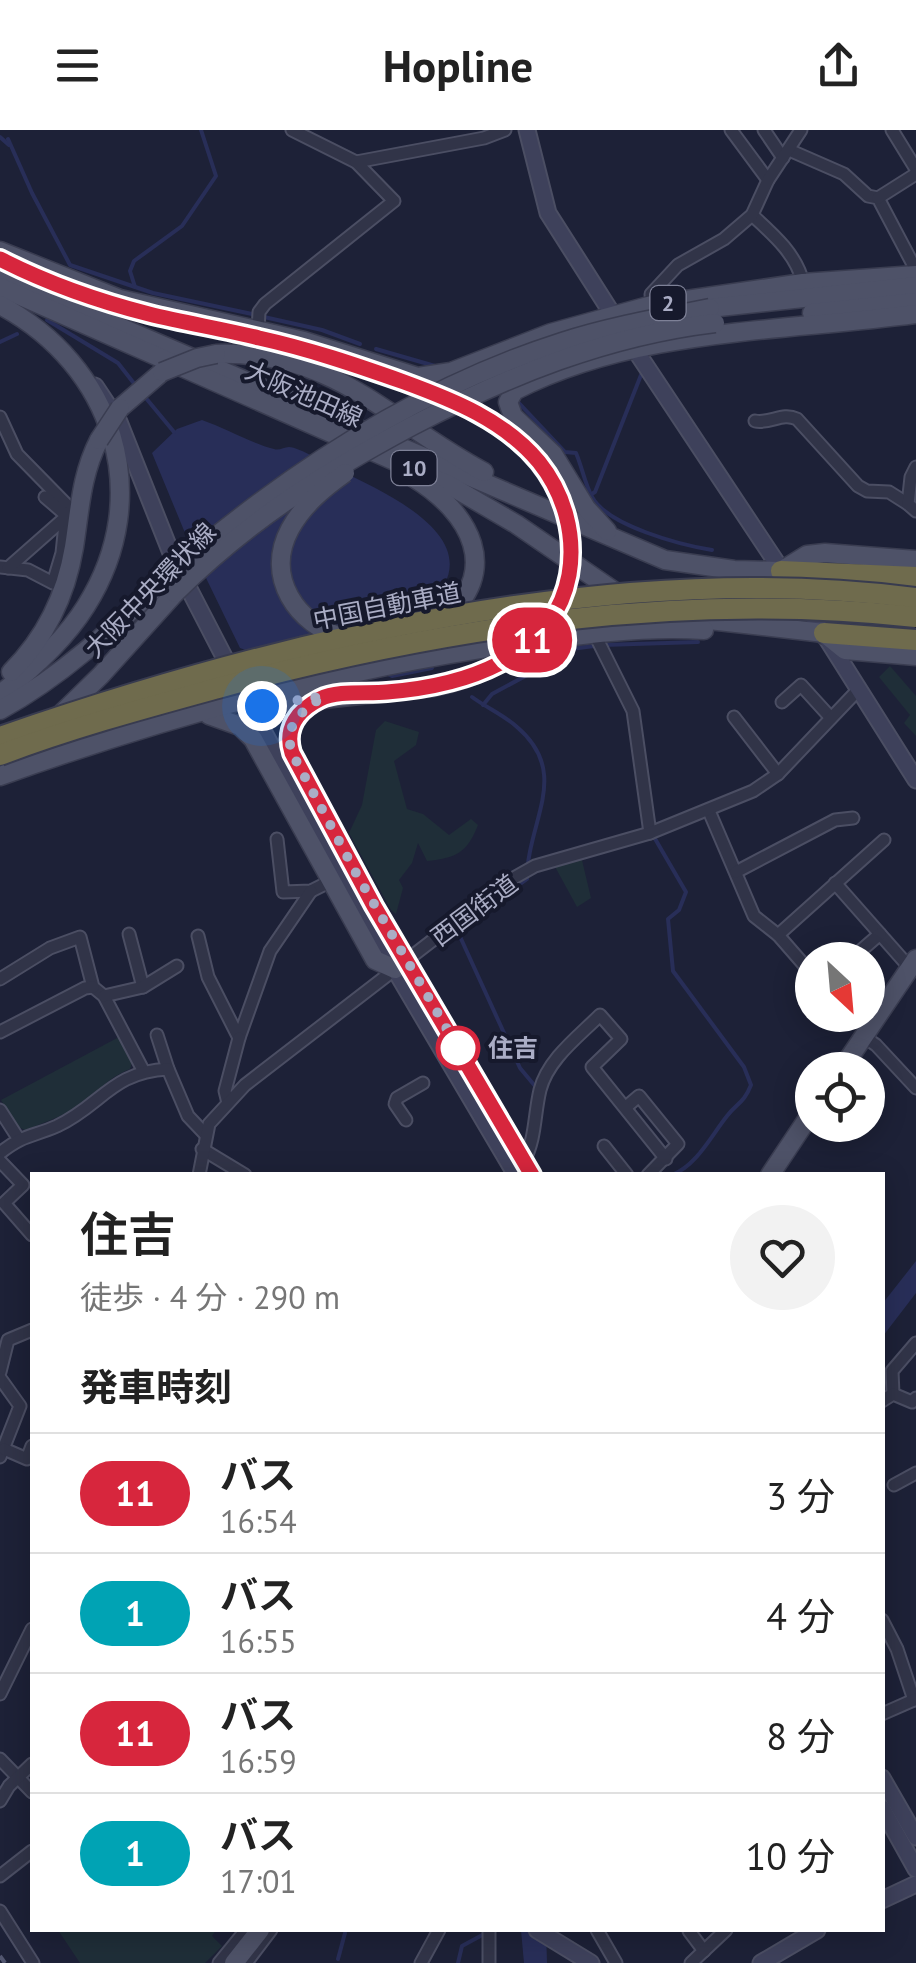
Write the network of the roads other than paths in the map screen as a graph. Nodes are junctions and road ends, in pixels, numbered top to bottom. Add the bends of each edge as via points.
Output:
1 (292, 130) edge
2 (505, 130) edge
3 (527, 130) edge
4 (731, 130) edge
5 (764, 130) edge
6 (801, 130) edge
7 (892, 130) edge
8 (786, 154) junction
9 (356, 162) junction
10 (916, 172) edge
11 (768, 180) junction
12 (878, 198) junction
13 (752, 214) junction
14 (0, 251) edge
15 (0, 260) edge
16 (0, 272) edge
17 (916, 272) edge
18 (803, 284) junction
19 (916, 286) edge
20 (0, 287) edge
21 (916, 302) edge
22 (0, 305) edge
23 (652, 305) junction
24 (612, 314) junction
25 (916, 314) edge
26 (713, 316) junction
27 (258, 330) junction
28 (636, 350) junction
29 (89, 382) junction
30 (217, 383) junction
31 (482, 390) junction
32 (0, 417) edge
33 (755, 421) dead end
34 (916, 467) edge
35 (44, 497) dead end
36 (536, 505) junction
37 (912, 508) edge
38 (67, 516) junction
39 (612, 536) junction
40 (916, 560) edge
41 (4, 568) edge
42 (781, 571) junction
43 (916, 576) edge
44 (171, 585) junction
45 (916, 598) edge
46 (916, 617) edge
47 (594, 633) junction
48 (824, 633) junction
49 (916, 640) edge
50 (916, 656) edge
51 (0, 682) edge
52 (858, 690) junction
53 (242, 693) dead end
54 (0, 694) edge
55 (324, 696) junction
56 (782, 702) dead end
57 (0, 710) edge
58 (254, 714) dead end
59 (201, 715) junction
60 (734, 717) dead end
61 (831, 718) junction
62 (762, 724) dead end
63 (747, 734) junction
64 (0, 737) edge
65 (0, 754) edge
66 (0, 766) edge
67 (778, 774) junction
68 (0, 776) edge
69 (916, 780) edge
70 (708, 812) junction
71 (853, 818) dead end
72 (650, 833) junction
73 (277, 839) dead end
74 (884, 840) dead end
75 (736, 872) junction
76 (330, 880) junction
77 (835, 883) junction
78 (311, 891) junction
79 (129, 934) dead end
80 (880, 934) junction
81 (778, 935) junction
82 (198, 936) dead end
83 (871, 942) edge
84 (795, 954) edge
85 (913, 963) edge
86 (401, 965) junction
87 (176, 966) dead end
88 (0, 979) edge
89 (93, 987) junction
90 (144, 987) junction
91 (104, 996) junction
92 (885, 1004) edge
93 (0, 1032) edge
94 (866, 1032) joint
95 (157, 1034) dead end
96 (238, 1038) junction
97 (853, 1052) edge
98 (168, 1068) junction
99 (143, 1070) junction
100 (423, 1083) dead end
101 (916, 1088) edge
102 (228, 1103) junction
103 (626, 1107) junction
104 (0, 1110) edge
105 (406, 1120) dead end
106 (206, 1135) junction
107 (18, 1138) junction
108 (795, 1138) edge
109 (604, 1146) dead end
110 (202, 1149) junction
111 (0, 1153) edge
112 (666, 1159) junction
113 (0, 1161) edge
114 (518, 1162) edge
115 (199, 1172) edge
116 (240, 1172) edge
117 (624, 1172) edge
118 (651, 1172) edge
119 (772, 1172) edge
120 (30, 1233) edge
121 (30, 1330) edge
122 (4, 1336) edge
123 (910, 1345) edge
124 (0, 1375) edge
125 (888, 1397) edge
126 (915, 1401) edge
127 (30, 1451) edge
128 (2, 1453) edge
129 (916, 1474) edge
130 (894, 1485) dead end
131 (885, 1626) edge
132 (30, 1633) edge
133 (0, 1694) edge
134 (915, 1699) edge
135 (885, 1713) edge
136 (0, 1759) edge
137 (30, 1766) edge
138 (20, 1778) junction
139 (885, 1783) edge
140 (30, 1790) edge
141 (0, 1801) edge
142 (885, 1813) edge
143 (916, 1838) edge
144 (30, 1853) edge
145 (916, 1869) edge
146 (0, 1876) edge
147 (916, 1884) edge
148 (885, 1899) edge
149 (0, 1911) edge
150 (270, 1932) edge
151 (438, 1932) edge
152 (489, 1932) edge
153 (598, 1932) edge
154 (690, 1932) edge
155 (724, 1932) edge
156 (814, 1932) edge
157 (252, 1934) edge
158 (543, 1934) edge
159 (704, 1951) junction
160 (33, 1963) edge
161 (219, 1963) edge
162 (234, 1963) edge
163 (246, 1963) edge
164 (421, 1963) edge
165 (490, 1963) edge
166 (592, 1963) edge
167 (616, 1963) edge
168 (692, 1963) edge
169 (761, 1963) edge

1 - 9 street
2 - 9 street
3 - 24 street via 545,206
4 - 11 street
5 - 8 street
6 - 8 street
7 - 10 street
8 - 11 street
8 - 12 street via 844,174
9 - 27 street via 394,202 266,304
10 - 12 street
11 - 13 street
12 - 17 street
13 - 18 street via 785,247
13 - 23 street via 672,270 651,294
14 - 27 main road, 2 via 120,299
15 - 55 main road, bridge via 118,306 330,356 449,399 494,423 543,468 569,526 571,554 552,619 526,647 497,666 433,687
16 - 36 main road, 大阪池田線 / 10
17 - 18 main road, 2
18 - 23 main road, 2
19 - 26 main road, 大阪中央環状線 / 2
20 - 30 main road, 大阪池田線 / 10
21 - 26 main road, 大阪中央環状線 / 2
22 - 29 main road via 56,343
23 - 24 main road, 2
24 - 27 main road, 2 via 430,377
24 - 28 street
25 - 28 main road
26 - 31 main road, 大阪中央環状線 / 2, bridge via 592,348
26 - 44 main road, 大阪中央環状線 / 2, bridge via 626,324 565,341 437,393 294,477 218,532
28 - 39 main road via 533,382 508,400 513,416 553,454
28 - 42 street
29 - 53 street via 119,422 173,558
29 - 54 main road via 116,450 114,544 72,626
30 - 31 main road, 10, bridge via 275,418 418,480 448,503 468,532 473,575 447,616 407,636 375,640 344,638 308,622 282,573 290,528 333,482
30 - 48 main road, 大阪池田線 / 10 via 466,494 642,607
31 - 44 main road, 大阪中央環状線 / 2, bridge via 306,485
32 - 38 street via 17,454 65,502
33 - 37 street via 792,416 858,486 889,492
34 - 37 street
35 - 38 street
36 - 39 main road, 大阪池田線 / 10
36 - 51 main road, bridge via 315,368 262,355 197,358 162,372 120,408 99,440 84,476 59,602 35,645
38 - 41 street
38 - 41 street via 53,583
39 - 42 main road, 大阪池田線 / 10 via 677,563
40 - 42 main road, 大阪池田線 / 10 via 824,552
42 - 43 highway
42 - 48 street
44 - 57 main road, 大阪中央環状線 / 2 via 53,678
44 - 66 main road, 大阪中央環状線 / 2 via 74,703
45 - 64 highway, 中国自動車道, bridge via 743,589 515,607 252,660
46 - 65 highway, 中国自動車道, bridge via 747,608 511,626 300,667
47 - 48 main road
47 - 59 main road via 372,667
47 - 72 street via 632,711
48 - 49 highway
48 - 50 main road, 大阪池田線 / 10 via 845,650
48 - 52 street
52 - 61 street, 西国街道
52 - 69 street
55 - 59 main road
55 - 86 street via 297,716 290,748
56 - 61 street via 800,684
58 - 86 street via 358,907
59 - 68 main road
59 - 76 main road via 240,726 253,739
60 - 63 street
61 - 67 street, 西国街道
62 - 63 street
63 - 67 street
67 - 70 street, 西国街道
70 - 72 street, 西国街道
70 - 75 street
71 - 75 street via 835,820
72 - 86 street, 西国街道 via 512,878
73 - 78 street via 283,892
74 - 77 street
75 - 81 street via 754,916
76 - 78 street
76 - 86 main road via 375,960
77 - 80 street
77 - 81 street
78 - 96 street via 270,951
79 - 90 street
80 - 83 street
80 - 85 street
81 - 84 street
82 - 96 street via 208,977
85 - 92 main road
86 - 102 street, 西国街道
86 - 114 street
87 - 90 street
88 - 89 street via 80,937
89 - 91 street
89 - 93 street
90 - 91 street
91 - 99 street
94 - 97 main road
94 - 101 street
95 - 98 street
96 - 102 street
98 - 99 street
98 - 106 street via 188,1116
99 - 107 street via 56,1126
100 - 105 street via 397,1098
102 - 106 street, 西国街道
103 - 112 street
103 - 112 street via 639,1096 678,1144
103 - 114 street via 592,1067 621,1039 600,1015 552,1064 541,1087 533,1144
104 - 107 street
106 - 110 street, 西国街道
107 - 111 street
108 - 119 main road
109 - 117 street
110 - 115 street, 西国街道
110 - 116 street
112 - 118 street
113 - 120 street via 23,1185 4,1204
121 - 122 street
122 - 124 street
123 - 125 street via 892,1371
124 - 128 street via 20,1406
125 - 126 street
127 - 128 street via 27,1459
129 - 130 street
131 - 134 street
132 - 133 street
134 - 135 street
136 - 138 street
137 - 138 street
138 - 140 street
138 - 141 street
139 - 143 street
142 - 145 street
144 - 146 street
147 - 148 street
149 - 160 street
150 - 163 street
151 - 164 street
152 - 165 street
153 - 167 street
154 - 159 street
155 - 159 street
156 - 169 street
157 - 161 street
157 - 162 main road
158 - 166 street
159 - 168 street

